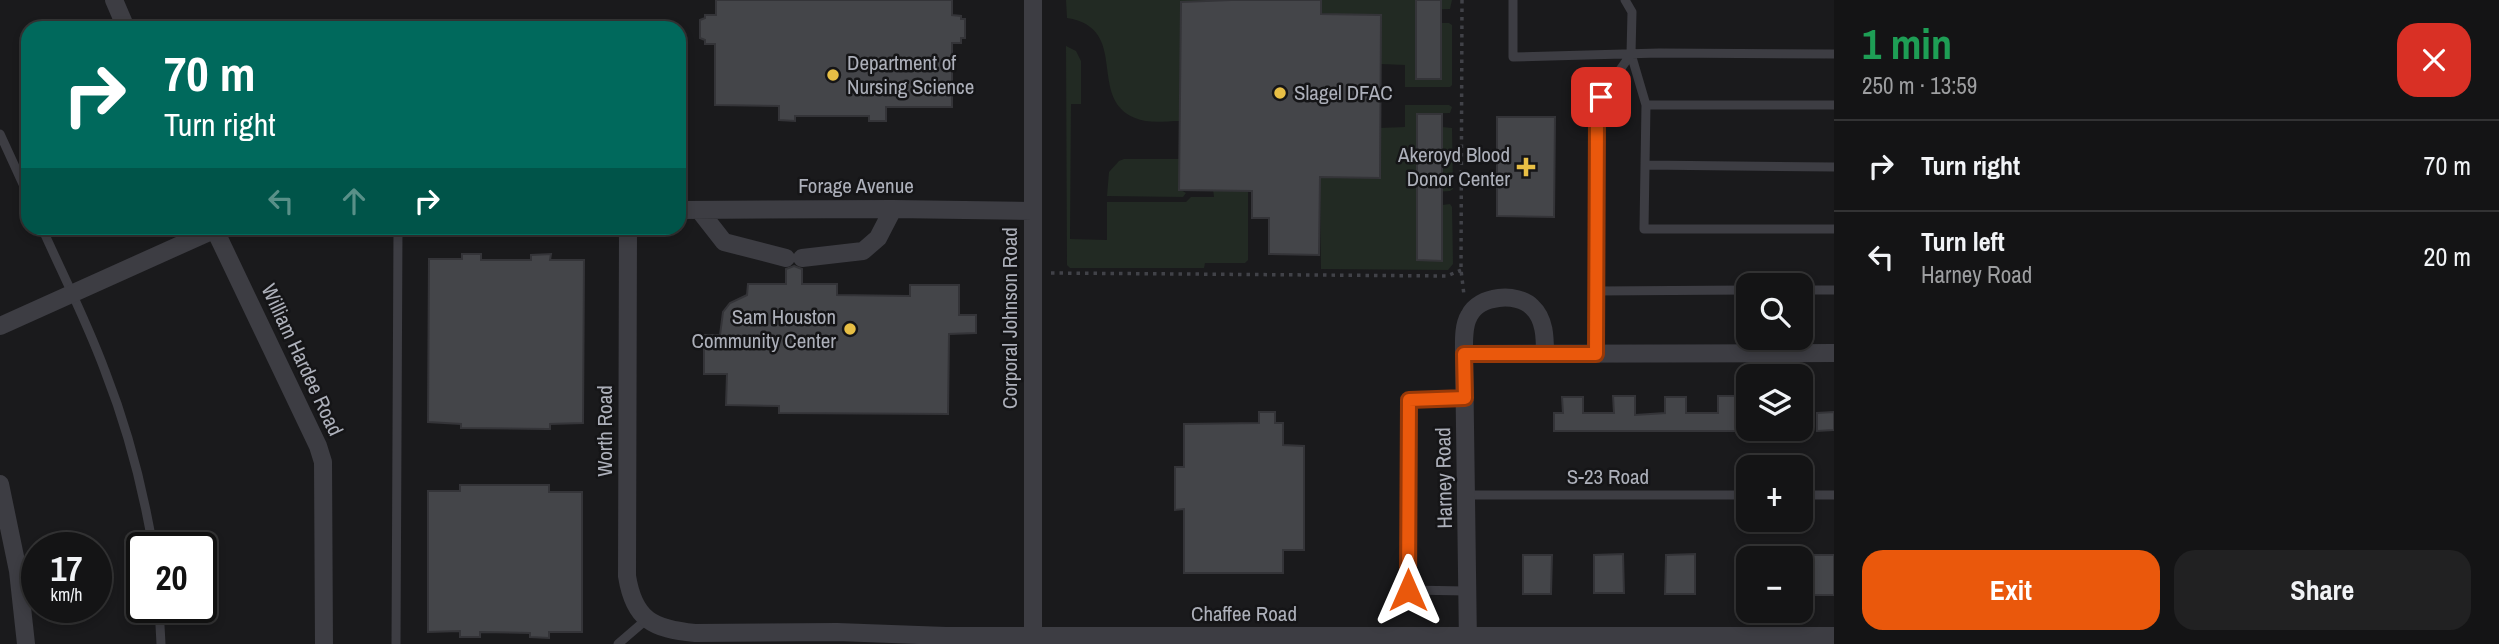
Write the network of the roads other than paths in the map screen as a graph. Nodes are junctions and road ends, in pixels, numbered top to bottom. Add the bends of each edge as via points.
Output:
1 (114, 0) edge
2 (1033, 0) edge
3 (1513, 0) edge
4 (1625, 0) edge
5 (123, 21) edge
6 (1631, 54) junction
7 (1834, 54) edge
8 (1646, 105) junction
9 (1834, 105) edge
10 (0, 134) edge
11 (1645, 164) junction
12 (1834, 167) edge
13 (21, 180) edge
14 (893, 209) junction
15 (686, 210) edge
16 (699, 210) junction
17 (1033, 211) junction
18 (1834, 229) edge
19 (45, 235) edge
20 (201, 235) edge
21 (219, 235) edge
22 (398, 235) edge
23 (628, 235) edge
24 (1736, 290) edge
25 (1813, 290) edge
26 (1834, 290) edge
27 (1597, 291) junction
28 (72, 294) junction
29 (0, 326) edge
30 (1834, 353) edge
31 (1464, 354) junction
32 (1545, 354) junction
33 (1596, 354) junction
34 (1465, 398) junction
35 (0, 484) edge
36 (1467, 495) junction
37 (1736, 495) edge
38 (1813, 495) edge
39 (1834, 495) edge
40 (149, 532) edge
41 (1467, 591) junction
42 (651, 622) junction
43 (160, 623) edge
44 (1033, 636) junction
45 (1834, 636) edge
46 (770, 638) edge
47 (1468, 640) edge
48 (26, 644) edge
49 (161, 644) edge
50 (324, 644) edge
51 (396, 644) edge
52 (618, 644) edge

1 - 5 street
2 - 17 street, Corporal Johnson Road
3 - 6 lane via 1513,57
4 - 6 lane via 1632,12
6 - 7 lane
6 - 8 lane
6 - 27 lane via 1601,97 1597,117
8 - 9 lane
8 - 11 lane
10 - 13 lane
11 - 12 lane
11 - 18 lane via 1644,229
14 - 16 street, Forage Avenue
14 - 16 street via 878,238 863,251 794,258 724,242
14 - 17 street, Forage Avenue
15 - 16 street, Forage Avenue
17 - 44 street, Corporal Johnson Road
19 - 28 lane
20 - 28 street
21 - 50 street, William Hardee Road via 323,462
22 - 51 lane
23 - 42 street, Worth Road via 628,576 630,597
24 - 27 lane
25 - 26 lane
27 - 33 lane
28 - 29 street
28 - 40 lane via 118,405
30 - 33 street
31 - 32 street
31 - 32 street, Harney Road via 1467,317 1475,306 1521,299 1541,319
31 - 34 street, Harney Road
32 - 33 street
34 - 36 street, Harney Road
34 - 41 lane via 1409,400 1408,590
35 - 48 street via 18,571
36 - 37 lane, S-23 Road
36 - 41 street, Harney Road
38 - 39 lane
41 - 47 street, Harney Road
42 - 46 street, Chaffee Road via 675,631
42 - 52 lane
43 - 49 lane
44 - 46 street, Chaffee Road via 837,632
44 - 47 street, Chaffee Road
45 - 47 street, Chaffee Road

